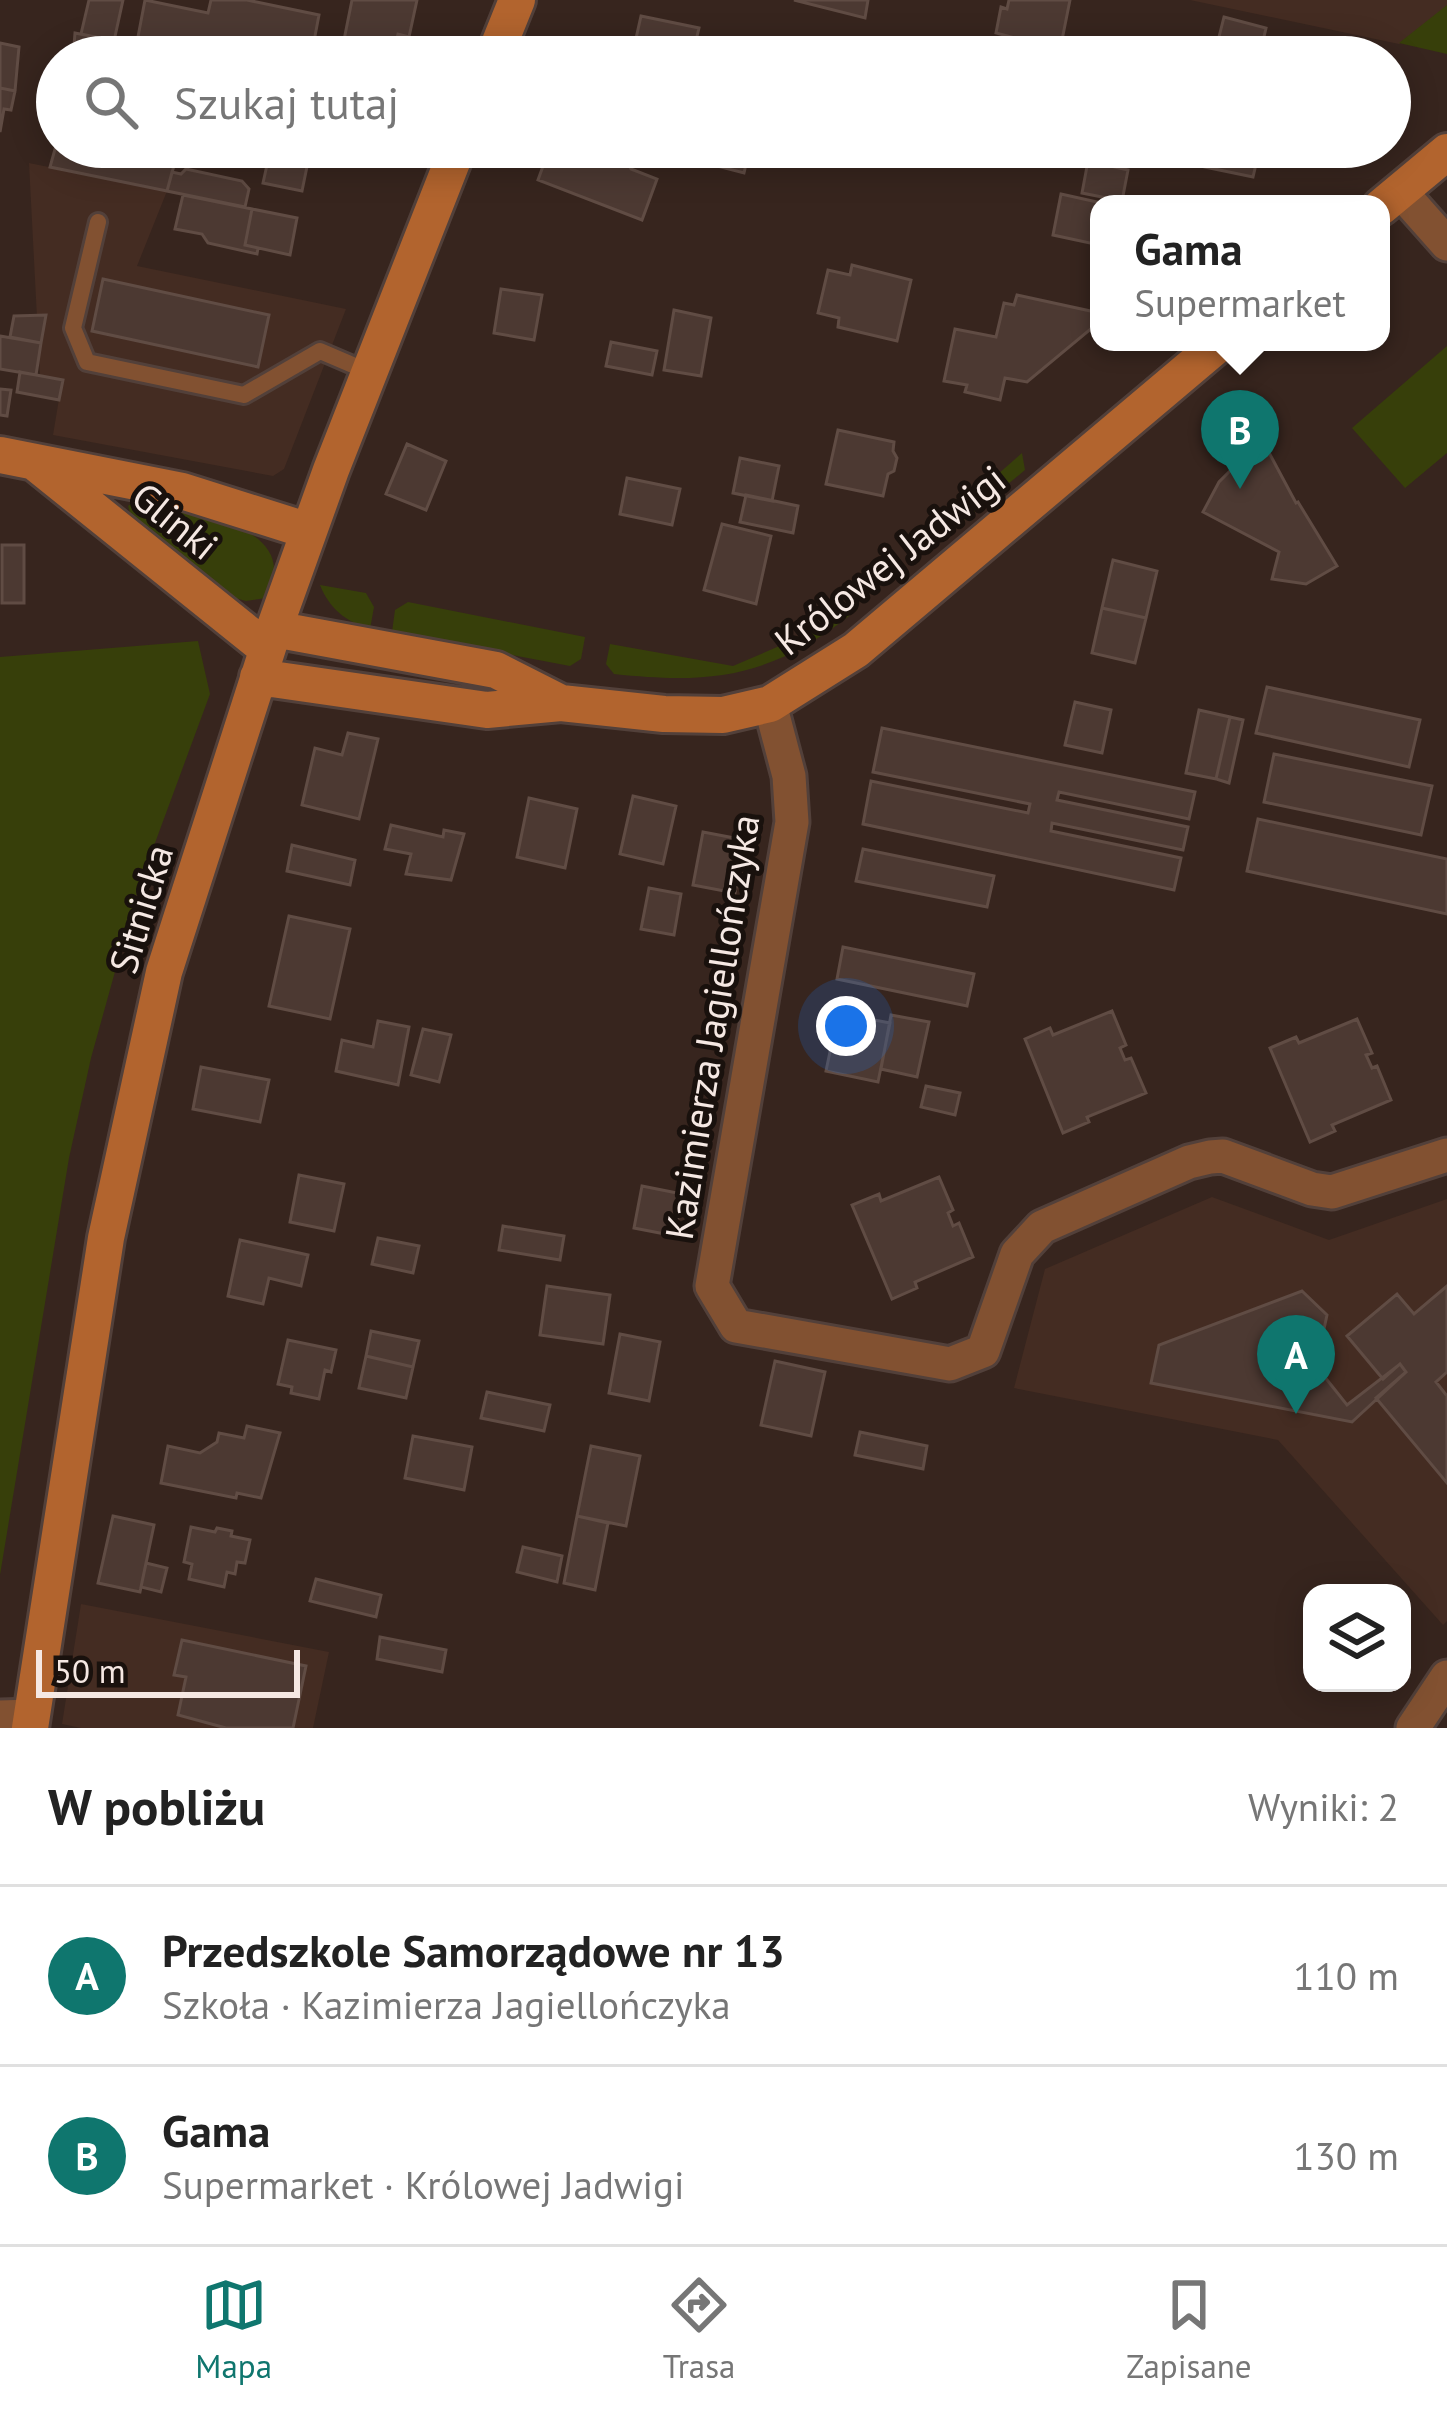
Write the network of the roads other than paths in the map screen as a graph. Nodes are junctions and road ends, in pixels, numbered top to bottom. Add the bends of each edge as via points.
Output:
1 (517, 0) edge
2 (502, 36) edge
3 (1447, 152) edge
4 (450, 168) edge
5 (1390, 199) edge
6 (98, 222) dead end
7 (1447, 244) edge
8 (1210, 351) edge
9 (369, 372) junction
10 (15, 457) edge
11 (309, 531) junction
12 (266, 651) junction
13 (561, 703) junction
14 (770, 704) junction
15 (1447, 1155) edge
16 (1447, 1677) edge
17 (20, 1720) edge
18 (1413, 1728) edge

1 - 2 street
3 - 5 street
4 - 9 street, Sitnicka
5 - 7 street
6 - 9 lane via 73,328 87,362 244,395 320,351
8 - 14 street, Królowej Jadwigi via 856,650
9 - 11 street, Sitnicka
10 - 11 street, Glinki via 182,491
10 - 12 street, Glinki
11 - 12 street, Sitnicka
12 - 13 street, Królowej Jadwigi via 487,710
12 - 13 street, Królowej Jadwigi via 496,670
12 - 17 street, Sitnicka via 164,972 134,1102
13 - 14 street, Królowej Jadwigi via 723,715
14 - 15 street, Kazimierza Jagiellończyka via 792,822 712,1286 736,1326 950,1364 983,1351 1017,1254 1042,1227 1189,1162 1222,1156 1332,1192
16 - 18 street

